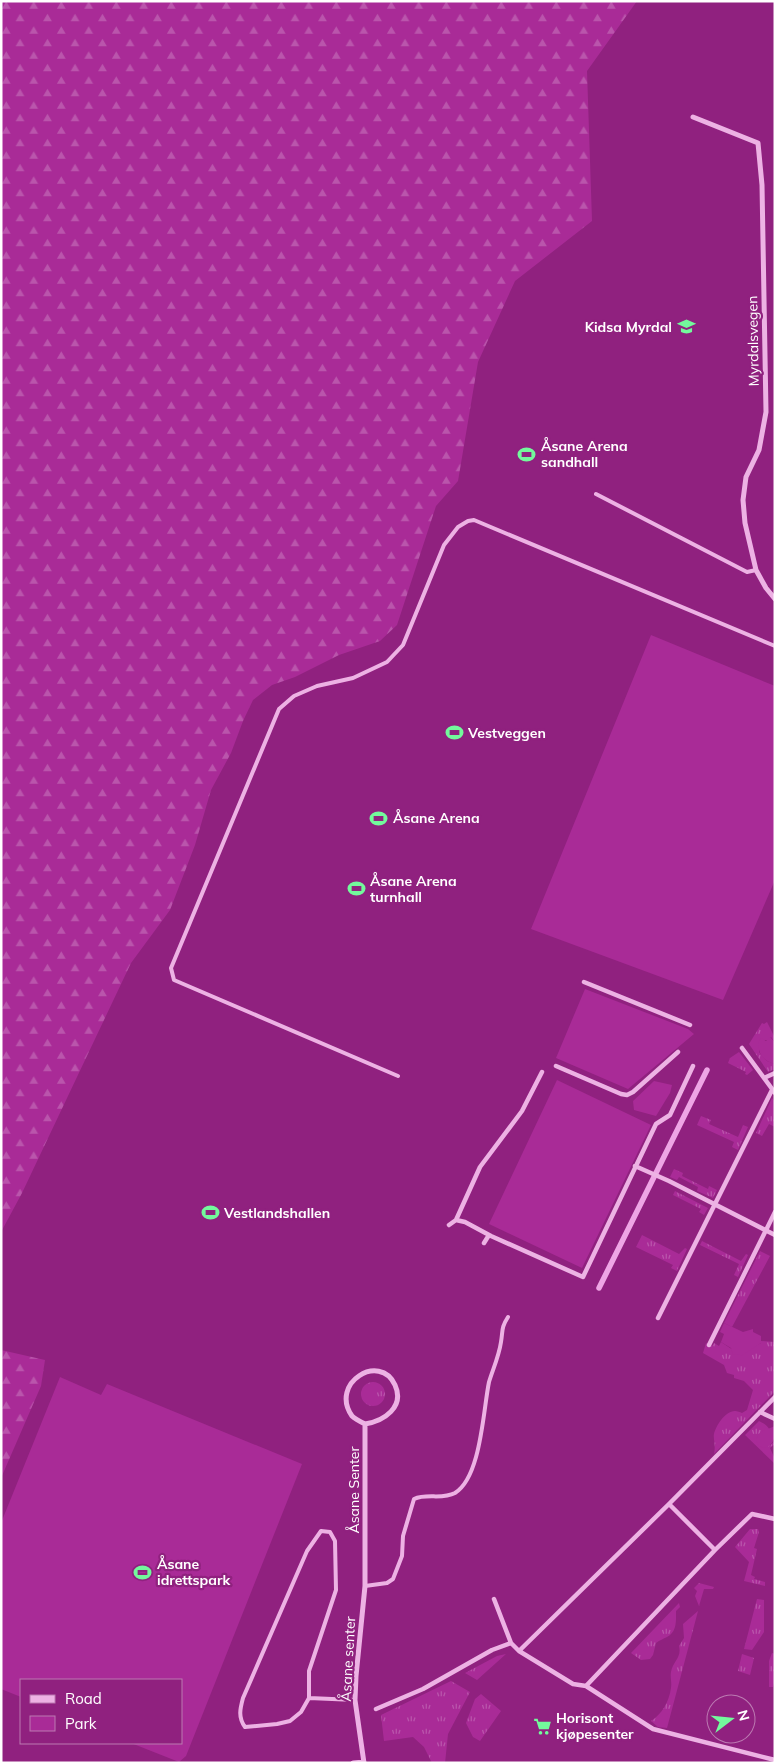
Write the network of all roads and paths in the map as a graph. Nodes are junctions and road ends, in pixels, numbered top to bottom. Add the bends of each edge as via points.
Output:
1 (693, 117) dead end
2 (596, 494) dead end
3 (756, 570) junction
4 (775, 599) edge
5 (775, 646) edge
6 (584, 982) dead end
7 (690, 1025) dead end
8 (742, 1048) dead end
9 (678, 1052) dead end
10 (556, 1066) dead end
11 (693, 1066) dead end
12 (542, 1072) dead end
13 (775, 1073) edge
14 (398, 1076) dead end
15 (764, 1078) junction
16 (774, 1092) edge
17 (635, 1166) junction
18 (715, 1205) junction
19 (775, 1212) edge
20 (456, 1220) junction
21 (449, 1225) dead end
22 (766, 1230) junction
23 (489, 1235) junction
24 (775, 1235) edge
25 (484, 1243) dead end
26 (508, 1317) dead end
27 (658, 1318) dead end
28 (709, 1345) dead end
29 (775, 1397) edge
30 (760, 1412) junction
31 (775, 1419) edge
32 (365, 1424) junction
33 (669, 1504) junction
34 (775, 1520) edge
35 (715, 1550) junction
36 (365, 1556) joint
37 (365, 1586) junction
38 (494, 1599) dead end
39 (511, 1643) junction
40 (519, 1651) junction
41 (586, 1686) junction
42 (309, 1698) junction
43 (355, 1700) junction
44 (376, 1709) dead end
45 (775, 1760) edge
46 (364, 1762) edge
47 (353, 1763) edge

1 - 3 street, Myrdalsvegen via 758,143 762,185 766,412 759,450 746,477 743,500
2 - 3 lane via 747,572
3 - 4 street, Myrdalsvegen
5 - 14 lane via 474,520 458,527 444,545 403,644 387,662 353,678 317,686 294,696 279,709 171,972 174,980
6 - 7 street
8 - 15 street
9 - 10 street via 626,1095
11 - 17 street via 670,1115 656,1124
12 - 20 street via 522,1111 480,1167
13 - 15 street
15 - 16 street
16 - 18 street
17 - 18 street
17 - 23 street via 583,1277
18 - 22 street
18 - 27 street
19 - 22 street
20 - 21 street
20 - 23 street
22 - 24 street
22 - 28 street
23 - 25 street
26 - 37 lane via 500,1332 501,1341 478,1449 464,1485 444,1497 414,1499 403,1536 402,1556 393,1579
29 - 30 street
30 - 31 street
30 - 33 street
32 - 32 street via 385,1418 394,1408 398,1396 390,1377 381,1372 369,1371 356,1376 348,1388 346,1401 353,1417
32 - 36 street, Åsane Senter
33 - 35 street
33 - 40 street
34 - 35 street via 752,1514
35 - 41 street
36 - 37 street, Åsane senter
37 - 43 street, Åsane senter
38 - 39 street
39 - 40 street
39 - 44 street via 492,1650 423,1689
40 - 41 street via 573,1684
41 - 45 street via 653,1730
42 - 42 lane via 309,1671 336,1590 335,1541 330,1532 321,1531 307,1551 243,1698 240,1720 245,1727 290,1721 301,1712
42 - 43 lane
43 - 46 street, Åsane senter
46 - 47 street

